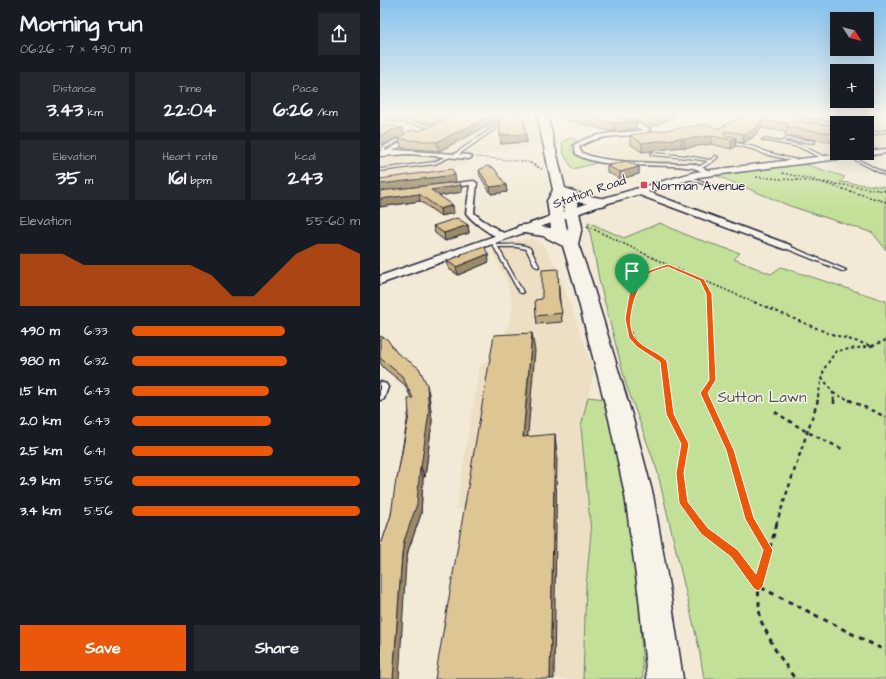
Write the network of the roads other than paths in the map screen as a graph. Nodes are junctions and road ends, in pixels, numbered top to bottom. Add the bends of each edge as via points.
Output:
1 (397, 146) edge
2 (468, 146) edge
3 (549, 146) edge
4 (576, 146) edge
5 (742, 146) edge
6 (797, 146) edge
7 (886, 151) edge
8 (874, 152) edge
9 (381, 153) edge
10 (652, 154) dead end
11 (452, 156) junction
12 (469, 157) road end
13 (830, 157) edge
14 (716, 158) dead end
15 (825, 158) junction
16 (858, 160) edge
17 (710, 161) junction
18 (798, 161) junction
19 (380, 170) edge
20 (703, 170) junction
21 (886, 175) edge
22 (688, 176) junction
23 (442, 187) edge
24 (559, 190) junction
25 (637, 190) junction
26 (722, 190) dead end
27 (602, 202) junction
28 (556, 218) junction
29 (572, 226) junction
30 (523, 229) junction
31 (497, 240) junction
32 (787, 247) joint
33 (537, 266) dead end
34 (844, 270) dead end
35 (380, 280) edge
36 (521, 292) dead end
37 (380, 386) edge
38 (380, 396) edge
39 (665, 679) edge

1 - 9 lane
2 - 11 lane
3 - 24 highway
4 - 20 street via 578,153 586,158
5 - 18 lane
6 - 15 lane
7 - 8 street, Station Road
9 - 11 street
10 - 17 lane via 695,156
11 - 12 street
11 - 19 lane via 435,163
13 - 15 street, Station Road
14 - 17 lane
15 - 18 street, Station Road
16 - 21 lane
17 - 20 lane
18 - 20 street, Station Road
20 - 22 street, Station Road
22 - 25 street, Station Road
22 - 26 lane
23 - 31 street via 474,182 470,213
24 - 27 highway via 581,200
24 - 28 highway via 554,201
24 - 29 highway via 569,200
25 - 27 street, Station Road
25 - 32 street
27 - 29 street, Station Road
28 - 29 street, Station Road
28 - 29 highway via 558,229
28 - 30 street, Station Road
29 - 30 highway via 547,232
29 - 39 highway via 592,315 639,495
30 - 31 street, Station Road
31 - 33 lane via 528,248
31 - 35 street, Station Road
31 - 36 lane
32 - 34 lane
37 - 38 street

